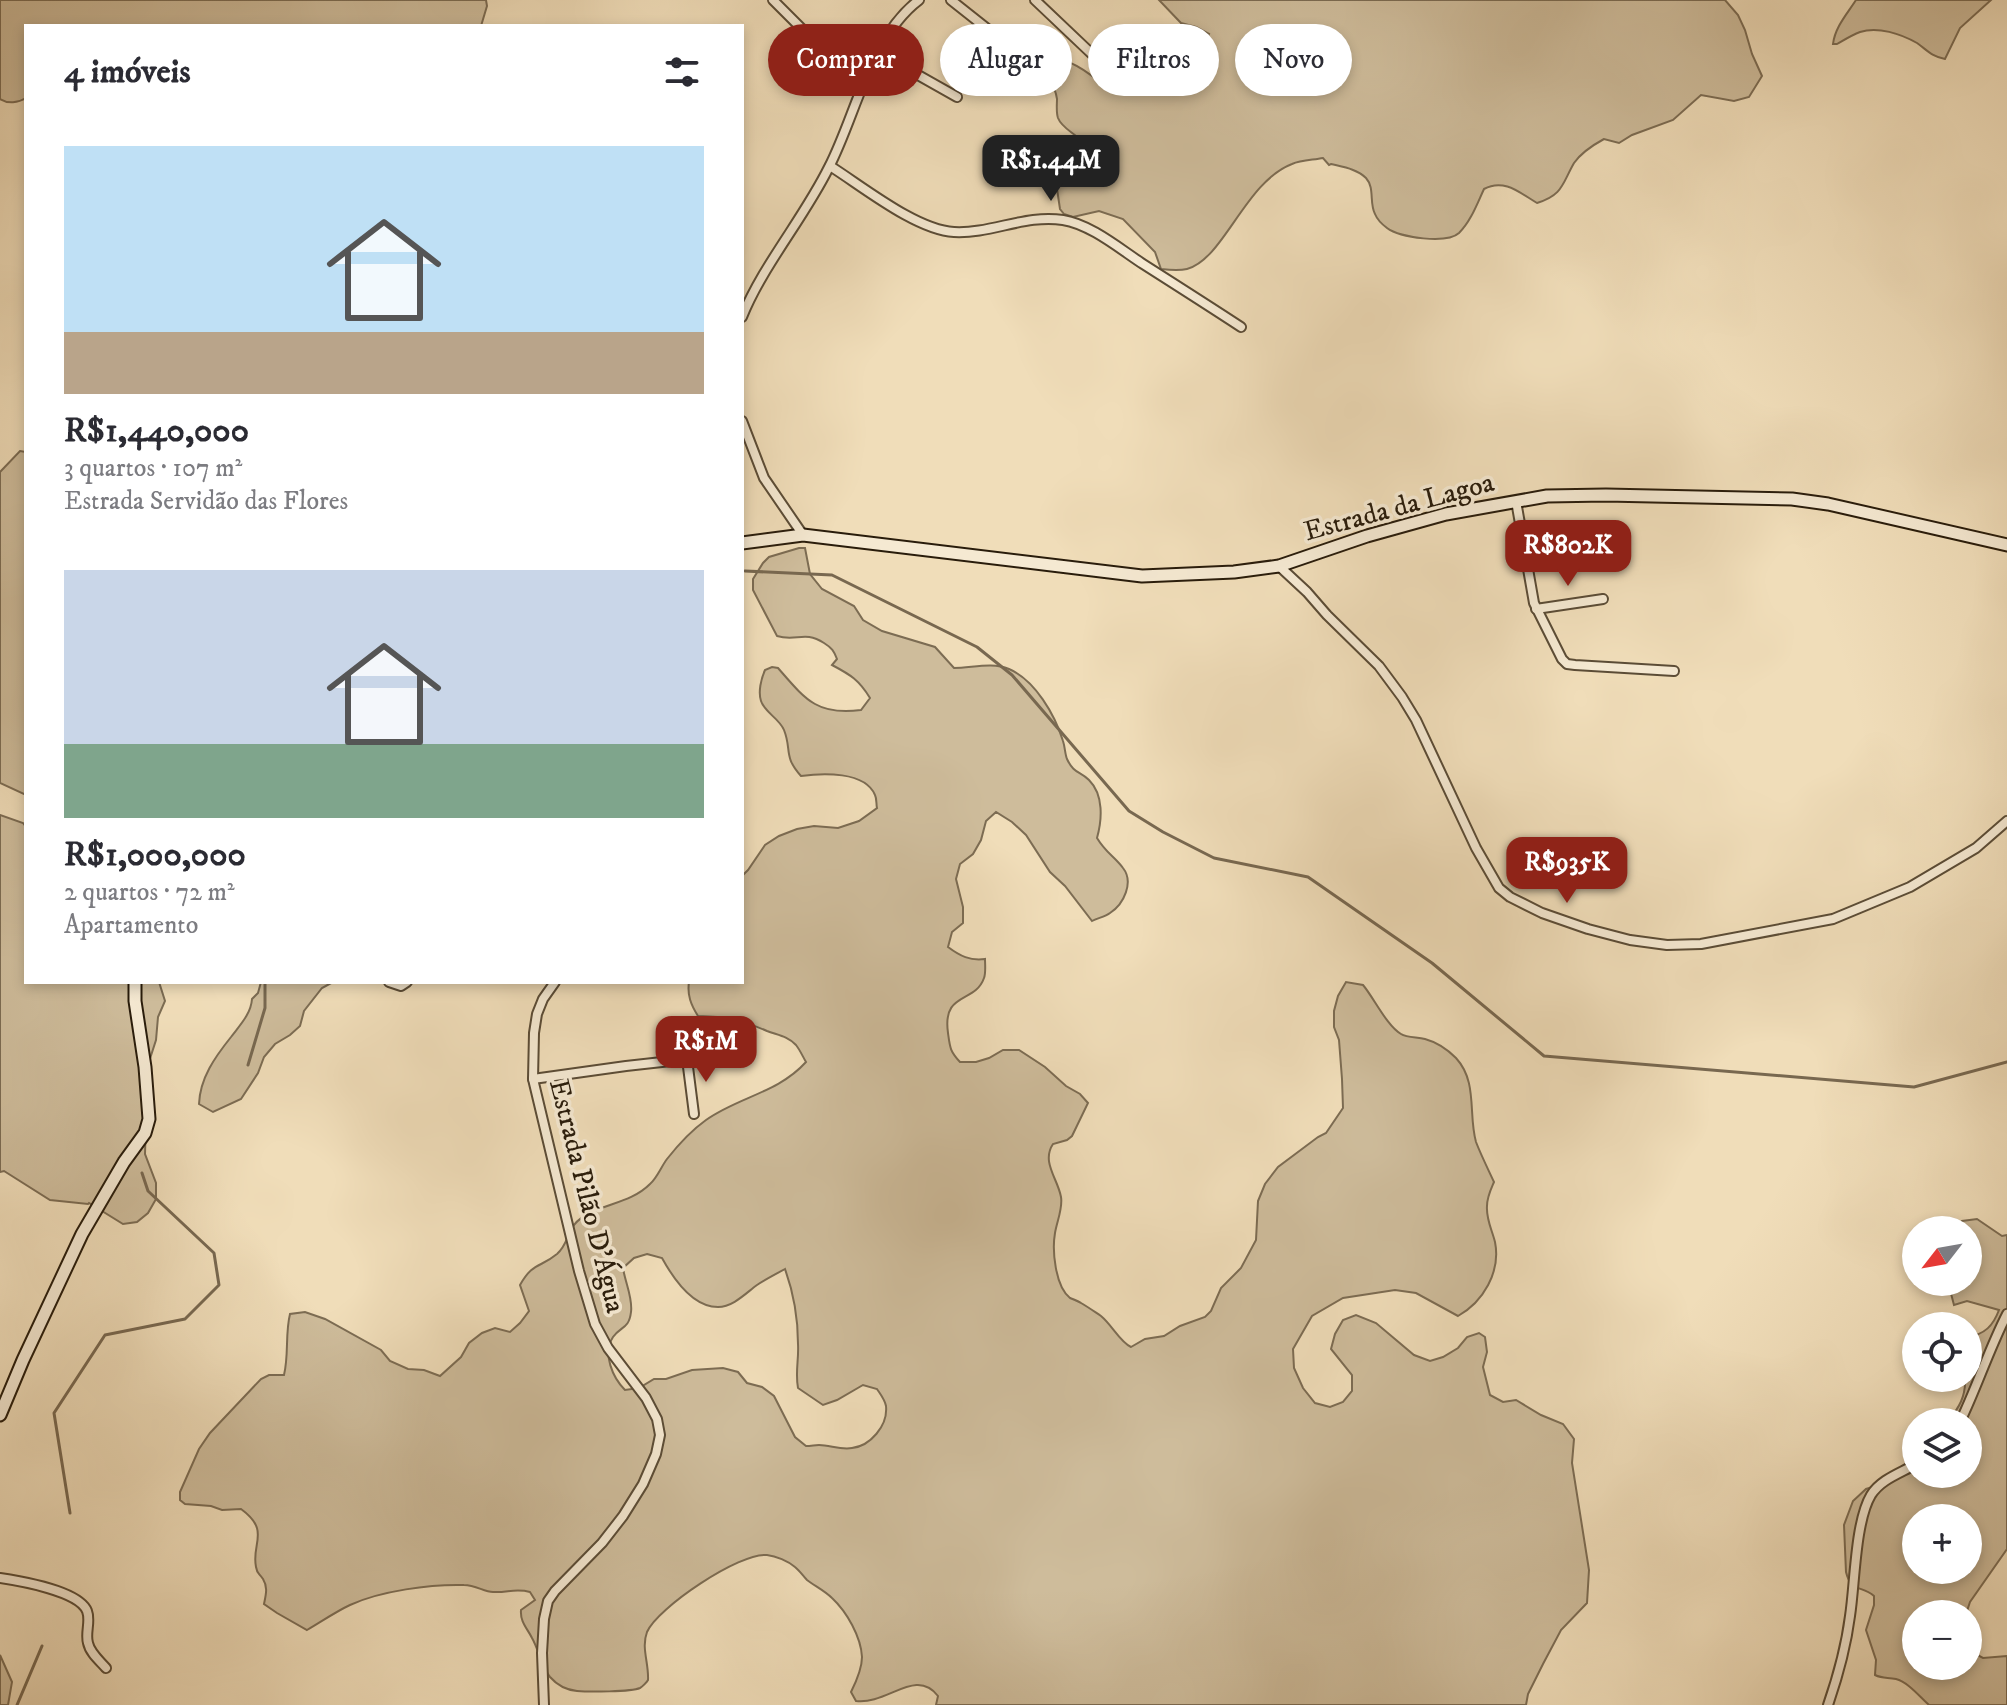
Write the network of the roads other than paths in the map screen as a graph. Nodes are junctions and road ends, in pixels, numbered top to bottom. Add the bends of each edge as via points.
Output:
1 (773, 0) edge
2 (919, 0) edge
3 (951, 0) edge
4 (1035, 0) edge
5 (797, 24) edge
6 (895, 24) edge
7 (981, 24) edge
8 (1088, 50) edge
9 (924, 78) edge
10 (859, 96) edge
11 (957, 97) dead end
12 (830, 166) junction
13 (744, 313) edge
14 (1241, 327) dead end
15 (744, 426) edge
16 (1516, 501) junction
17 (803, 535) junction
18 (744, 543) edge
19 (2007, 545) edge
20 (1279, 566) junction
21 (1603, 599) dead end
22 (1536, 609) junction
23 (1674, 671) dead end
24 (2007, 821) edge
25 (135, 984) edge
26 (554, 984) edge
27 (740, 1044) dead end
28 (687, 1059) junction
29 (533, 1079) junction
30 (694, 1114) dead end
31 (2007, 1314) edge
32 (1967, 1408) edge
33 (0, 1415) edge
34 (1902, 1472) edge
35 (0, 1578) edge
36 (106, 1668) dead end
37 (544, 1705) edge
38 (1828, 1705) edge

1 - 5 street
2 - 6 street
3 - 7 street
4 - 8 street
9 - 11 street
10 - 12 street
12 - 13 street
12 - 14 street via 926,225 953,232 1034,218 1065,220 1095,232
15 - 17 street via 764,478
16 - 19 street, Estrada da Lagoa via 1606,495 1792,499
16 - 20 street, Estrada da Lagoa via 1380,532
16 - 22 street
17 - 18 street, Estrada da Lagoa
17 - 20 street, Estrada da Lagoa via 1142,576
20 - 24 street via 1379,666 1416,720 1499,888 1542,913 1630,940 1701,944 1833,919 1910,887 1976,848
21 - 22 street
22 - 23 street via 1567,664
25 - 33 street via 149,1119 145,1133 82,1234
26 - 29 street, Estrada Pilão D'Água via 537,1014
27 - 28 street
28 - 29 street
28 - 30 street
29 - 37 street, Estrada Pilão D'Água via 595,1324 646,1398 660,1435 643,1484 623,1516 548,1601
31 - 32 street
34 - 38 street via 1878,1487 1865,1510 1841,1667
35 - 36 street via 33,1583 82,1604 88,1643

